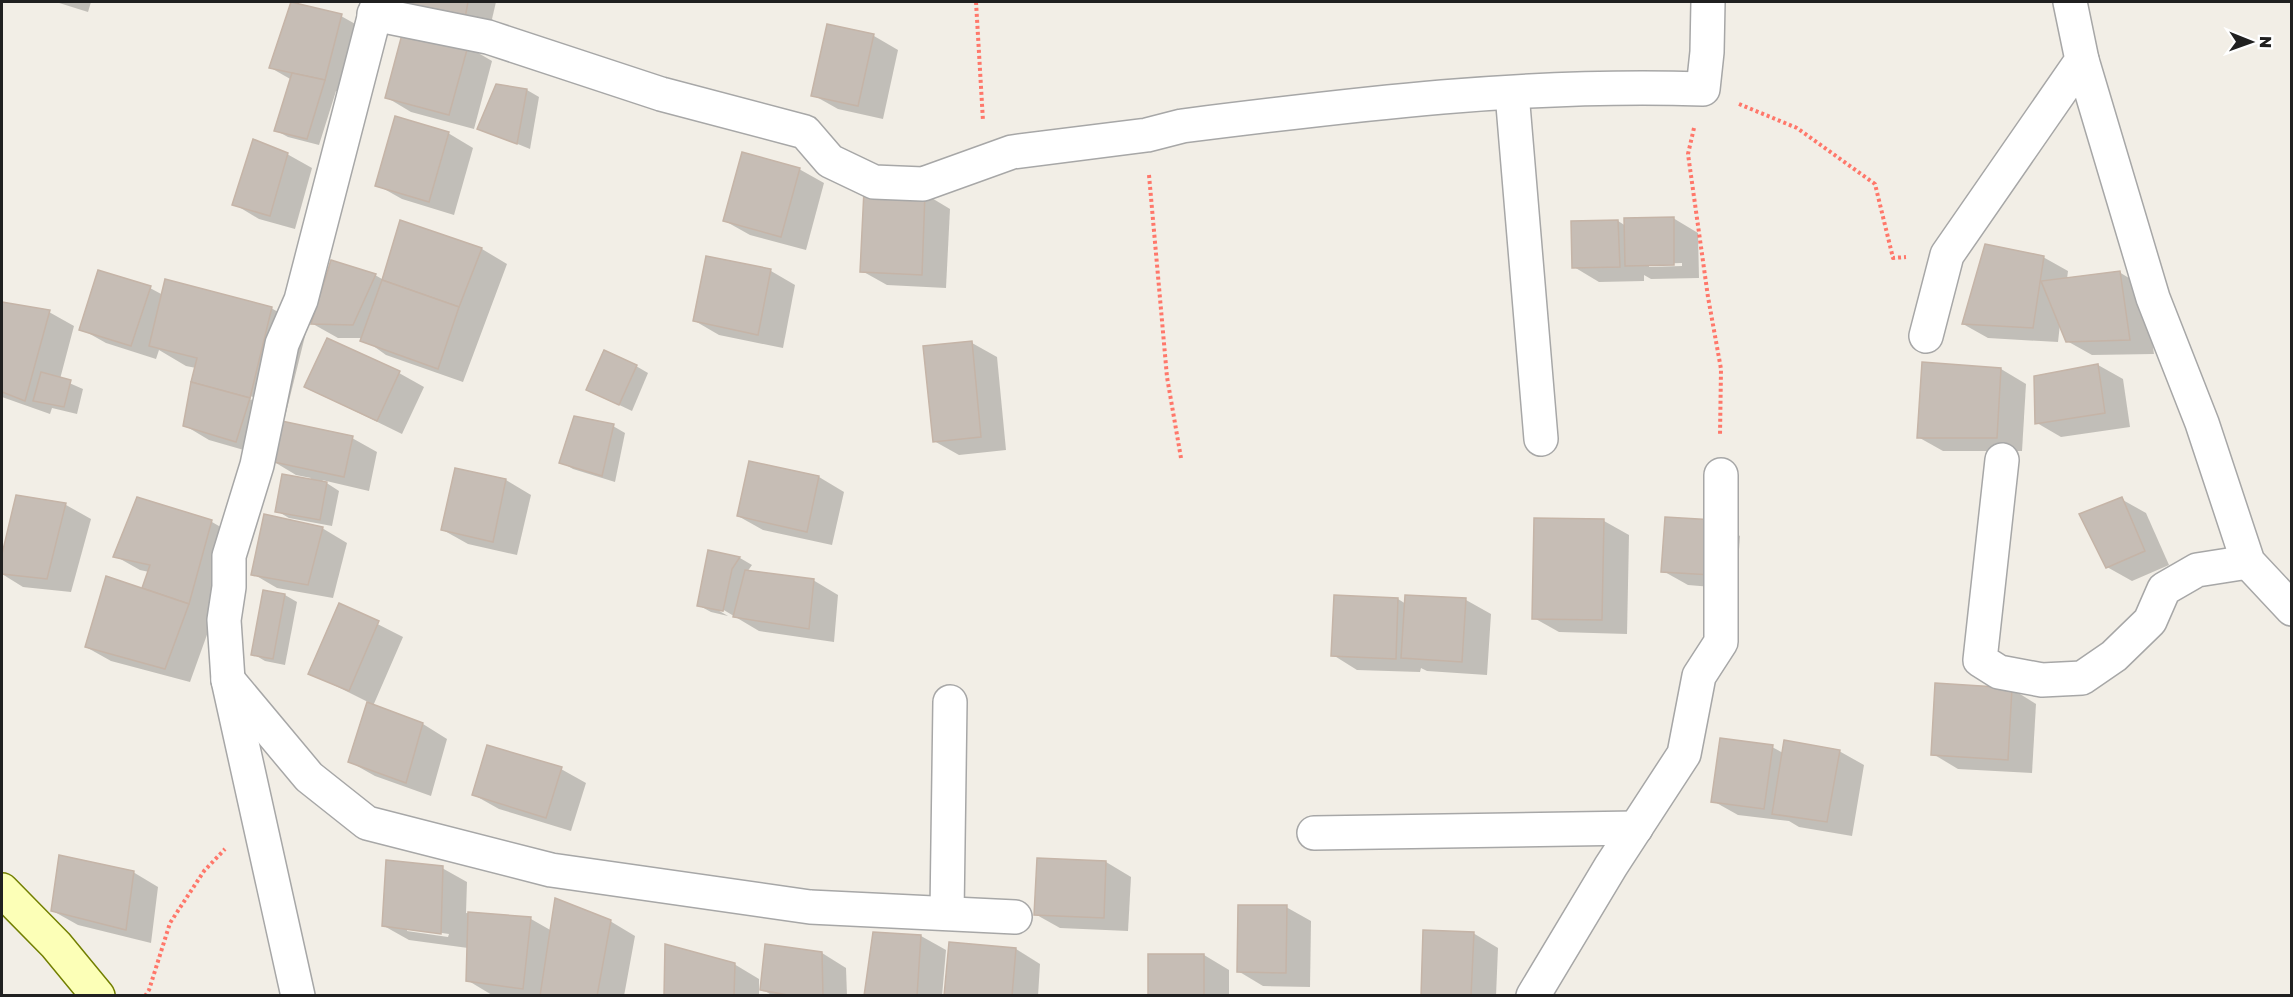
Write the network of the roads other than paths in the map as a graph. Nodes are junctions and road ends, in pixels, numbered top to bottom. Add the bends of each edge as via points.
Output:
1 (1708, 2) edge
2 (2070, 2) edge
3 (376, 8) edge
4 (2082, 60) junction
5 (1512, 93) junction
6 (1926, 336) dead end
7 (1541, 439) dead end
8 (2002, 460) dead end
9 (1721, 475) road end
10 (2248, 562) junction
11 (2292, 609) edge
12 (228, 680) junction
13 (950, 702) dead end
14 (1636, 828) junction
15 (1314, 833) dead end
16 (2, 891) edge
17 (947, 913) junction
18 (1015, 916) dead end
19 (98, 996) edge
20 (298, 996) edge
21 (1533, 996) edge

1 - 5 street via 1703,89 1617,86
2 - 4 street
3 - 5 street via 488,37 662,94 805,132 830,161 874,182 923,184 1012,152 1147,135 1182,126 1403,99
3 - 12 street via 301,300 282,344 257,465 229,556 224,620
4 - 6 street via 1947,255
4 - 10 street via 2153,298 2202,423
5 - 7 street
8 - 10 street via 1980,660 1999,672 2042,680 2082,678 2114,656 2150,621 2164,589 2197,570
9 - 14 street via 1721,642 1700,676 1684,754
10 - 11 street
12 - 17 street via 309,777 367,823 550,870 810,907
12 - 20 street
13 - 17 street
14 - 15 street
14 - 21 street
16 - 19 main road via 56,945
17 - 18 street

